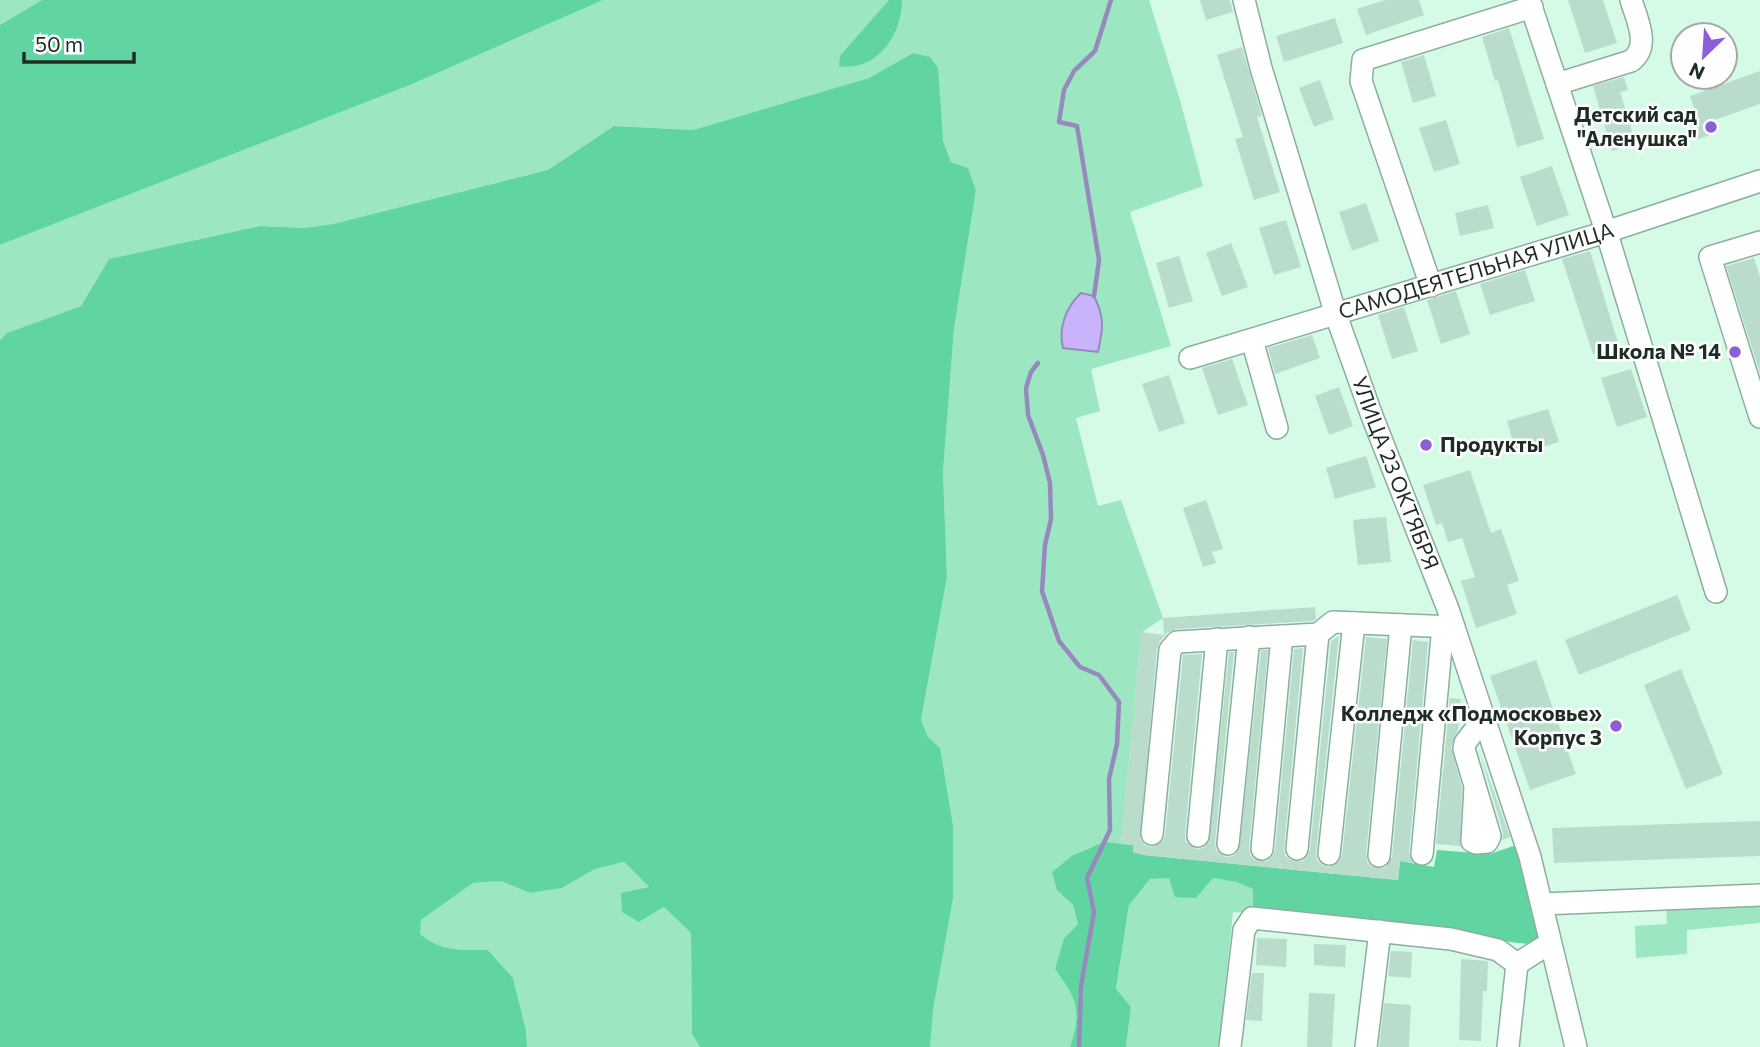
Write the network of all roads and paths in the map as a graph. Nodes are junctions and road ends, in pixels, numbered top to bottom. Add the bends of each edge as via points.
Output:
1 (1244, 0) edge
2 (1631, 0) edge
3 (1530, 4) edge
4 (1557, 84) junction
5 (1760, 181) edge
6 (1606, 232) junction
7 (1760, 242) edge
8 (1431, 286) junction
9 (1336, 315) junction
10 (1252, 340) junction
11 (1190, 358) dead end
12 (1760, 418) edge
13 (1277, 428) dead end
14 (1716, 592) dead end
15 (1354, 623) junction
16 (1401, 625) junction
17 (1449, 627) junction
18 (1318, 634) junction
19 (1282, 636) junction
20 (1249, 637) junction
21 (1217, 639) junction
22 (1484, 718) junction
23 (1475, 786) dead end
24 (1152, 834) dead end
25 (1198, 835) dead end
26 (1228, 844) dead end
27 (1262, 849) dead end
28 (1297, 849) dead end
29 (1329, 854) dead end
30 (1422, 854) dead end
31 (1378, 856) dead end
32 (1760, 895) edge
33 (1542, 904) junction
34 (1380, 931) junction
35 (1550, 943) junction
36 (1517, 964) junction
37 (1230, 1047) edge
38 (1366, 1047) edge
39 (1508, 1047) edge
40 (1576, 1047) edge

1 - 9 street, УЛИЦА 23 ОКТЯБРЯ
2 - 4 street via 1642,33 1637,56
3 - 4 street
3 - 8 street via 1363,60 1361,81
4 - 6 street
5 - 6 street, САМОДЕЯТЕЛЬНАЯ УЛИЦА
6 - 8 street, САМОДЕЯТЕЛЬНАЯ УЛИЦА
6 - 14 street
7 - 12 street via 1710,257
8 - 9 street, САМОДЕЯТЕЛЬНАЯ УЛИЦА
9 - 10 street, САМОДЕЯТЕЛЬНАЯ УЛИЦА
9 - 17 street, УЛИЦА 23 ОКТЯБРЯ
10 - 11 street, САМОДЕЯТЕЛЬНАЯ УЛИЦА
10 - 13 street
15 - 16 street
15 - 18 street via 1334,622
15 - 29 street
16 - 17 street
16 - 31 street
17 - 22 street, УЛИЦА 23 ОКТЯБРЯ
17 - 30 street
18 - 19 street
18 - 28 street
19 - 20 street
19 - 27 street
20 - 21 street
20 - 26 street
21 - 24 street via 1177,642 1170,650
21 - 25 street
22 - 23 street via 1464,749
22 - 33 street, УЛИЦА 23 ОКТЯБРЯ
32 - 33 street
33 - 35 street, УЛИЦА 23 ОКТЯБРЯ
34 - 36 street via 1497,950
34 - 37 street via 1252,918 1244,930
34 - 38 street
35 - 36 street
35 - 40 street, УЛИЦА 23 ОКТЯБРЯ
36 - 39 street

